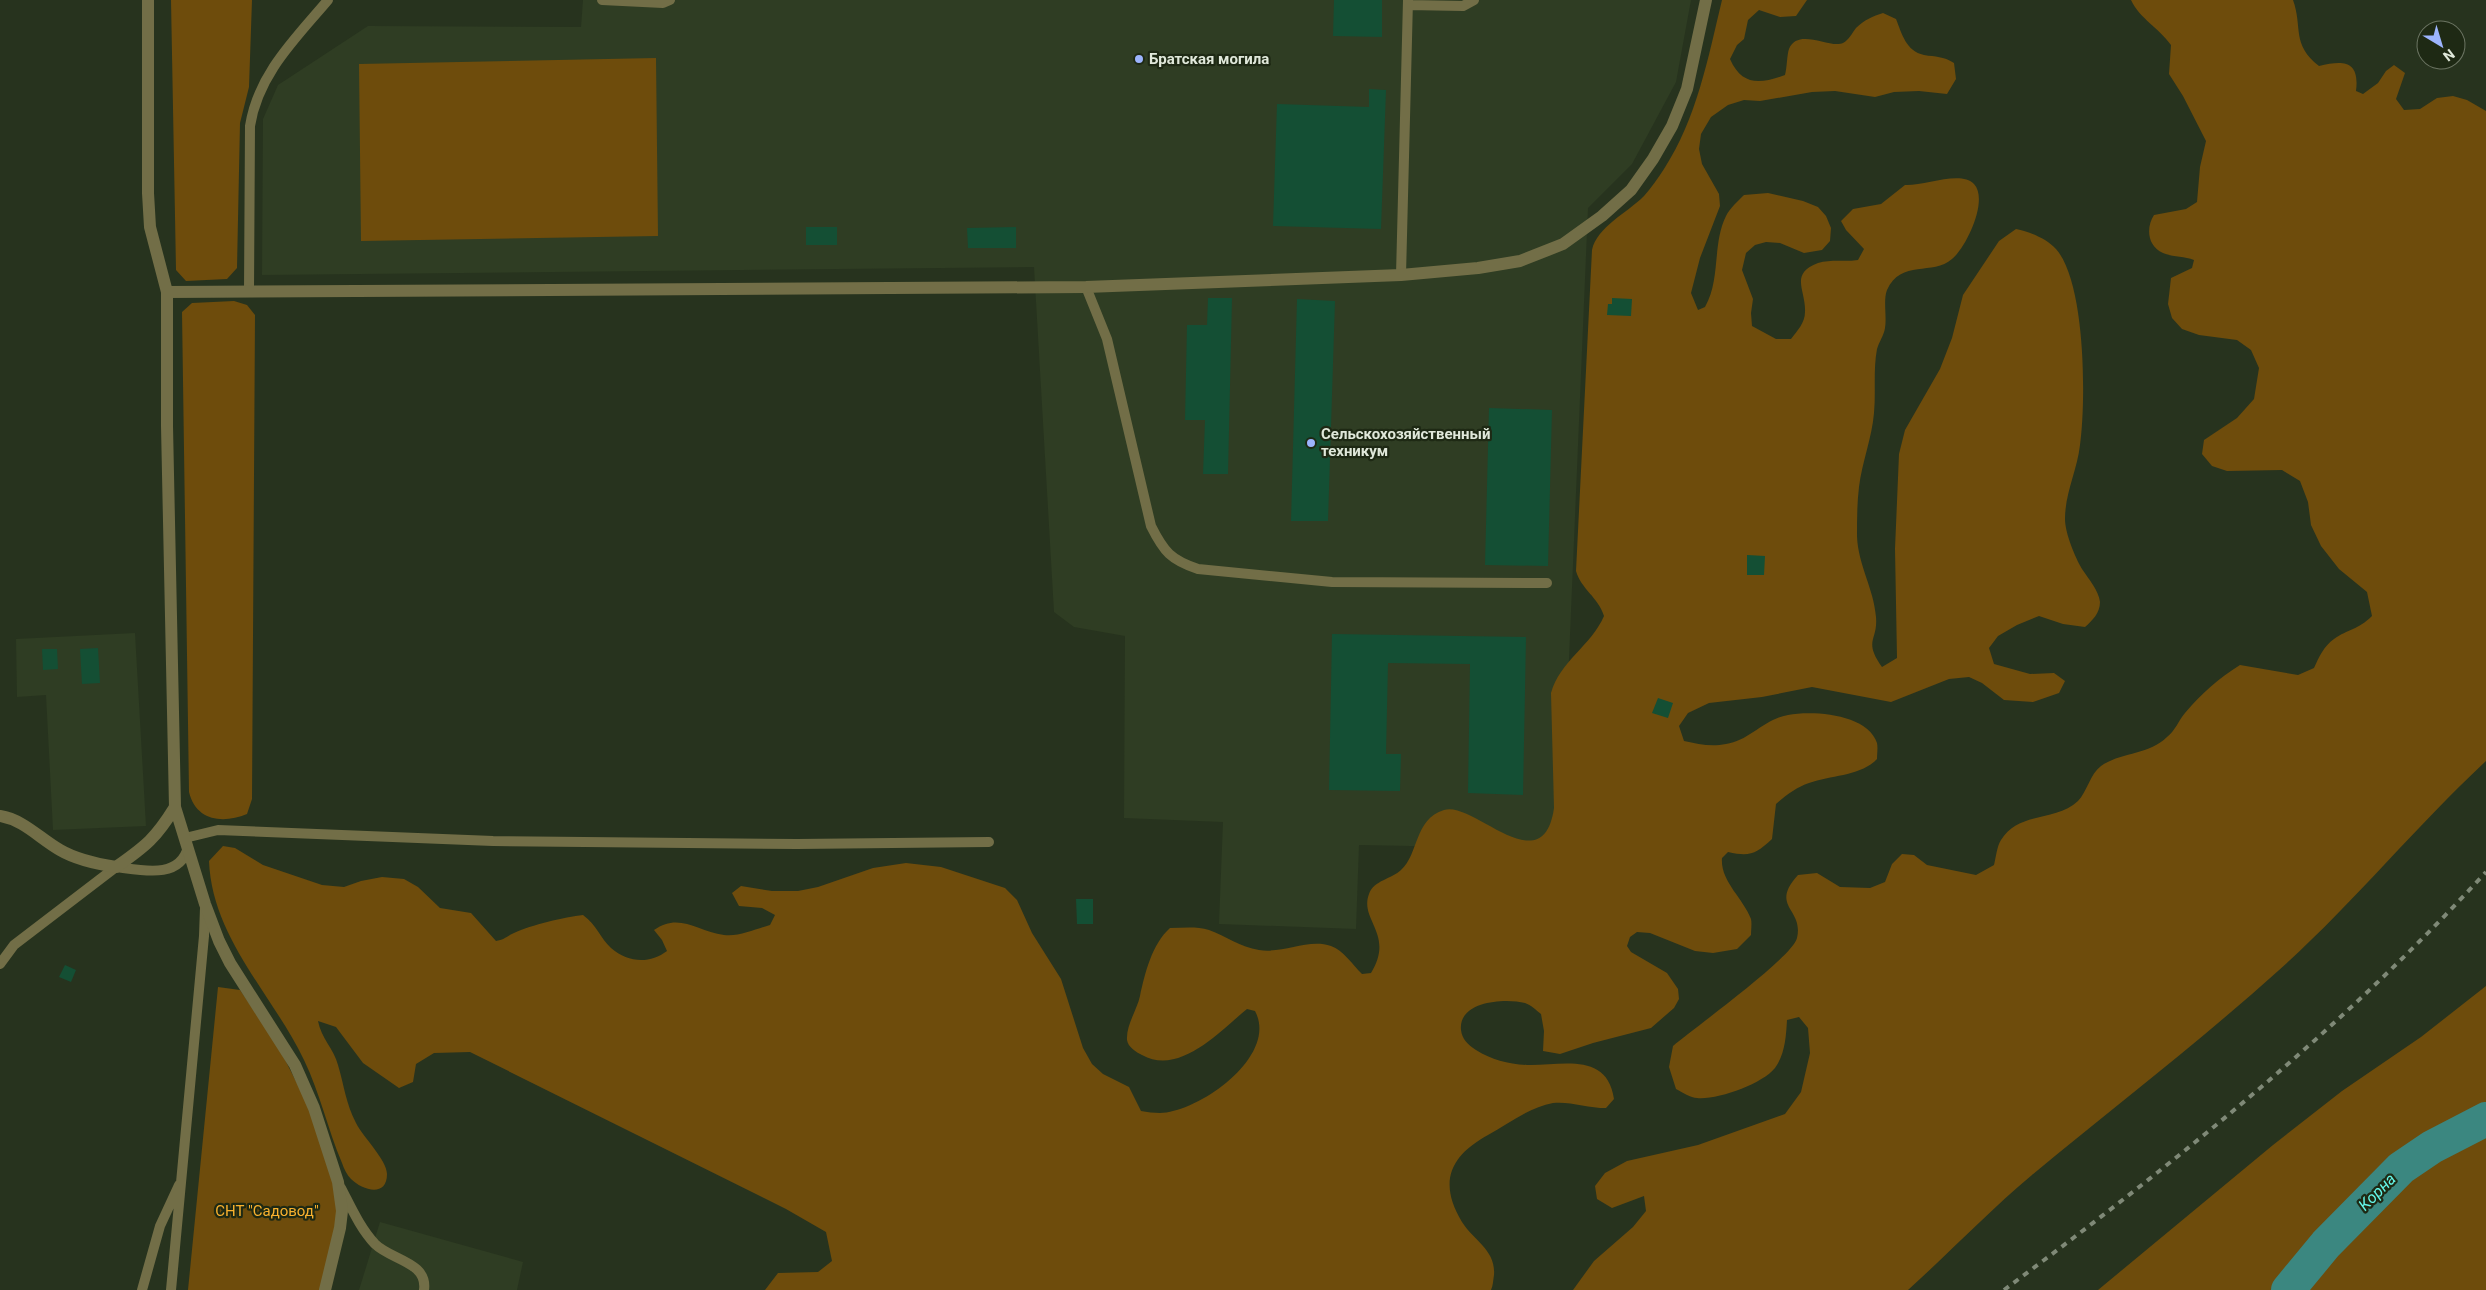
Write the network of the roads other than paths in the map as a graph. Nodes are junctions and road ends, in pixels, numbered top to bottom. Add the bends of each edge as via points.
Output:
1 (148, 0) edge
2 (328, 0) edge
3 (602, 0) edge
4 (670, 0) edge
5 (1474, 0) edge
6 (1706, 0) edge
7 (1408, 2) edge
8 (1401, 275) junction
9 (1086, 286) junction
10 (249, 291) junction
11 (167, 292) junction
12 (1547, 584) dead end
13 (175, 807) junction
14 (0, 816) edge
15 (186, 842) junction
16 (989, 842) dead end
17 (116, 867) junction
18 (205, 904) junction
19 (0, 964) edge
20 (183, 1178) junction
21 (338, 1182) junction
22 (142, 1290) edge
23 (171, 1290) edge
24 (325, 1290) edge
25 (424, 1290) edge

1 - 11 street via 150,227
2 - 10 lane via 271,68 252,111
3 - 4 lane via 663,3
5 - 7 lane via 1463,6
6 - 8 street via 1687,89 1672,126 1630,190 1602,216 1563,244 1520,261
7 - 8 lane
8 - 9 street
9 - 10 street
9 - 12 lane via 1107,339 1152,526 1161,547 1177,562 1198,569 1332,582
10 - 11 street
11 - 13 street
13 - 15 street
13 - 17 street via 159,834
14 - 17 street via 12,818 75,857
15 - 16 lane via 218,830 493,840 797,844
15 - 17 lane via 182,859 171,869 155,871
15 - 18 street
17 - 19 lane via 14,945
18 - 20 lane
18 - 21 street via 230,963 296,1065
20 - 22 lane via 160,1226
20 - 23 lane
21 - 24 street via 342,1211 340,1228
21 - 25 lane via 368,1236 386,1253 422,1272

